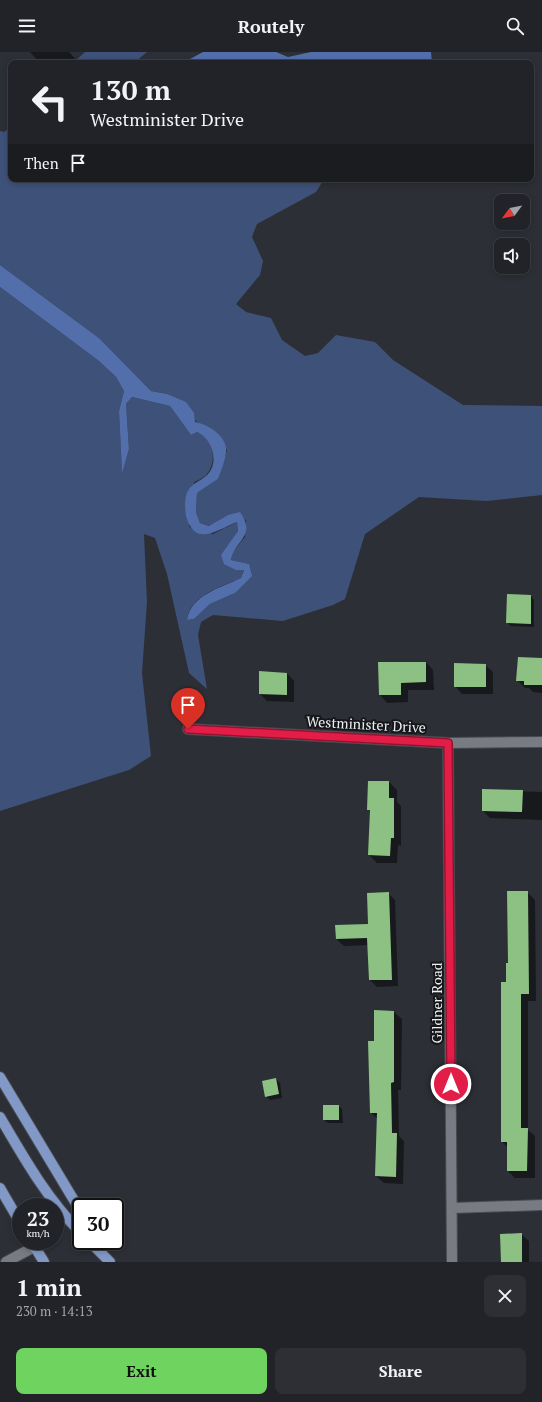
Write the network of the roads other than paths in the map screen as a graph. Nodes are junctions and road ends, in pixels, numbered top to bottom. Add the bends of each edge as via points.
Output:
1 (188, 729) dead end
2 (542, 742) edge
3 (448, 743) junction
4 (0, 1077) edge
5 (0, 1117) edge
6 (0, 1188) edge
7 (73, 1198) edge
8 (542, 1205) edge
9 (452, 1208) junction
10 (12, 1209) edge
11 (72, 1224) edge
12 (24, 1250) edge
13 (37, 1250) edge
14 (98, 1250) edge
15 (104, 1250) edge
16 (6, 1262) edge
17 (44, 1262) edge
18 (111, 1262) edge
19 (452, 1262) edge

1 - 3 street, Westminister Drive
2 - 3 street, Westminister Drive
3 - 9 street, Gildner Road
4 - 7 main road
5 - 11 main road via 30,1169
6 - 10 main road
8 - 9 street
9 - 19 street, Gildner Road
12 - 16 street
13 - 17 main road
14 - 18 main road
15 - 18 main road

